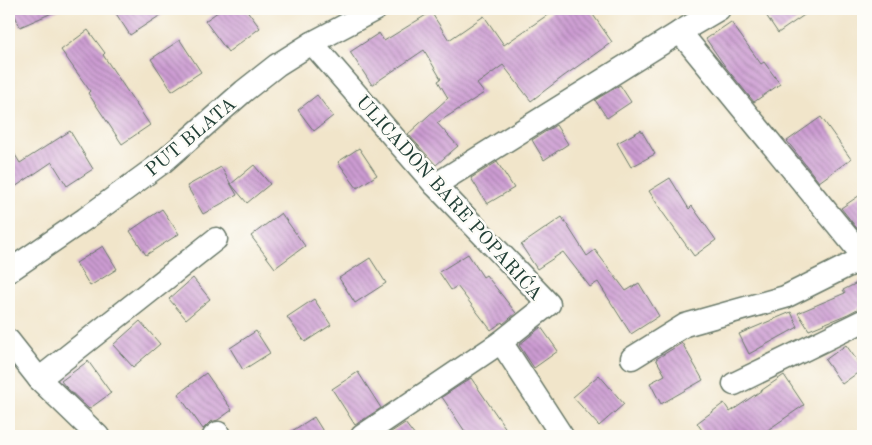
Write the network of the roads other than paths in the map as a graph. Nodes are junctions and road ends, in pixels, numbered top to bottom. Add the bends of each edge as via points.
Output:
1 (376, 9) edge
2 (719, 9) edge
3 (680, 32) junction
4 (312, 43) junction
5 (435, 185) junction
6 (216, 238) dead end
7 (863, 257) edge
8 (9, 271) edge
9 (863, 321) edge
10 (9, 341) edge
11 (501, 342) junction
12 (632, 358) dead end
13 (39, 379) junction
14 (734, 384) dead end
15 (98, 436) edge
16 (362, 436) edge
17 (562, 436) edge

1 - 4 street, PUT BLATA
2 - 3 street
3 - 5 street
3 - 7 street
4 - 5 street, ULICADON BARE POPARIĆA
4 - 8 street, PUT BLATA via 244,91 163,162
5 - 11 street, ULICADON BARE POPARIĆA via 549,304
6 - 13 street
7 - 12 street via 786,297 685,324
9 - 14 street
10 - 13 street
11 - 16 street
11 - 17 street
13 - 15 street

